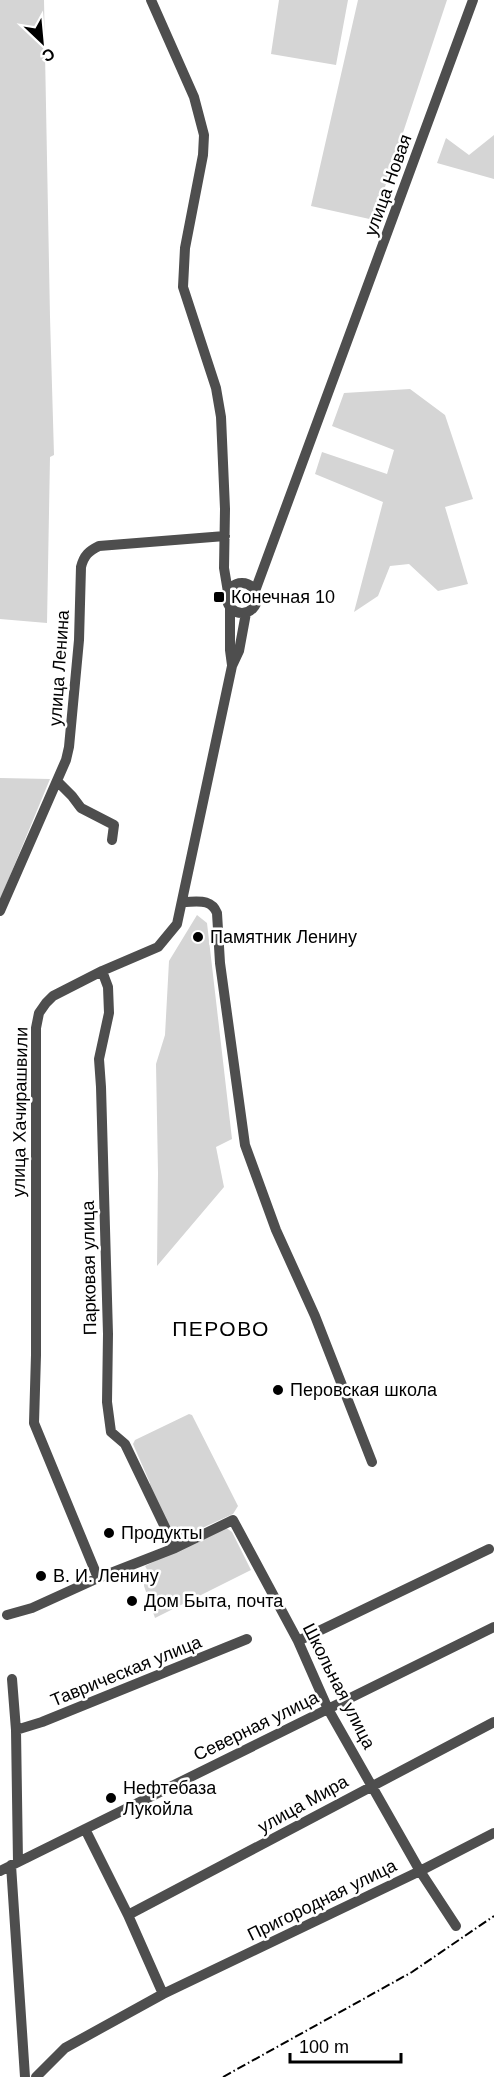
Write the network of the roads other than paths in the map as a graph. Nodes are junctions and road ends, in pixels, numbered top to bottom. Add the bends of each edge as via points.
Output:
1 (151, 0) edge
2 (473, 0) edge
3 (225, 536) junction
4 (224, 562) junction
5 (248, 586) junction
6 (228, 592) junction
7 (230, 608) junction
8 (246, 613) junction
9 (232, 666) junction
10 (57, 781) junction
11 (112, 840) dead end
12 (183, 902) junction
13 (0, 911) edge
14 (102, 971) junction
15 (372, 1462) dead end
16 (175, 1548) junction
17 (489, 1549) dead end
18 (98, 1578) junction
19 (7, 1616) dead end
20 (494, 1627) edge
21 (247, 1639) dead end
22 (298, 1641) junction
23 (12, 1679) dead end
24 (328, 1709) junction
25 (494, 1722) edge
26 (16, 1730) junction
27 (372, 1785) junction
28 (85, 1828) junction
29 (494, 1833) edge
30 (14, 1863) junction
31 (0, 1871) edge
32 (420, 1871) junction
33 (128, 1915) junction
34 (456, 1926) dead end
35 (163, 1994) junction
36 (25, 2077) edge
37 (36, 2077) edge

1 - 3 street via 194,97 204,135 185,248 183,287 216,388 221,417
2 - 5 street, улица Новая via 261,573
3 - 4 street
3 - 10 street, улица Ленина via 99,546 84,557 72,732
4 - 5 street
4 - 6 street
5 - 6 street via 237,585
5 - 8 street via 256,603
6 - 7 street
7 - 8 street
7 - 9 street
8 - 9 street, улица Хачирашвили
9 - 12 street, улица Хачирашвили
10 - 11 street via 81,808 114,825
10 - 13 street, улица Ленина
12 - 14 street, улица Хачирашвили via 177,924 158,947
12 - 15 street via 208,902 218,913 220,963 245,1145
14 - 16 street, Парковая улица via 108,987 109,1013 99,1059 107,1402 111,1432 125,1444
14 - 18 street, улица Хачирашвили via 53,996 39,1013 36,1028 34,1423
16 - 18 street
16 - 22 street, Школьная улица via 233,1520
17 - 22 street
18 - 19 street
20 - 24 street, Северная улица
21 - 26 street, Таврическая улица
22 - 24 street, Школьная улица
23 - 26 street
24 - 27 street, Школьная улица
24 - 28 street, Северная улица
25 - 27 street, улица Мира
26 - 30 street
27 - 32 street, Школьная улица
27 - 33 street, улица Мира
28 - 30 street, Северная улица
28 - 33 street
29 - 32 street, Пригородная улица
30 - 31 street, Северная улица
30 - 36 street
32 - 34 street, Школьная улица
32 - 35 street, Пригородная улица
33 - 35 street
35 - 37 street, Пригородная улица via 65,2048

